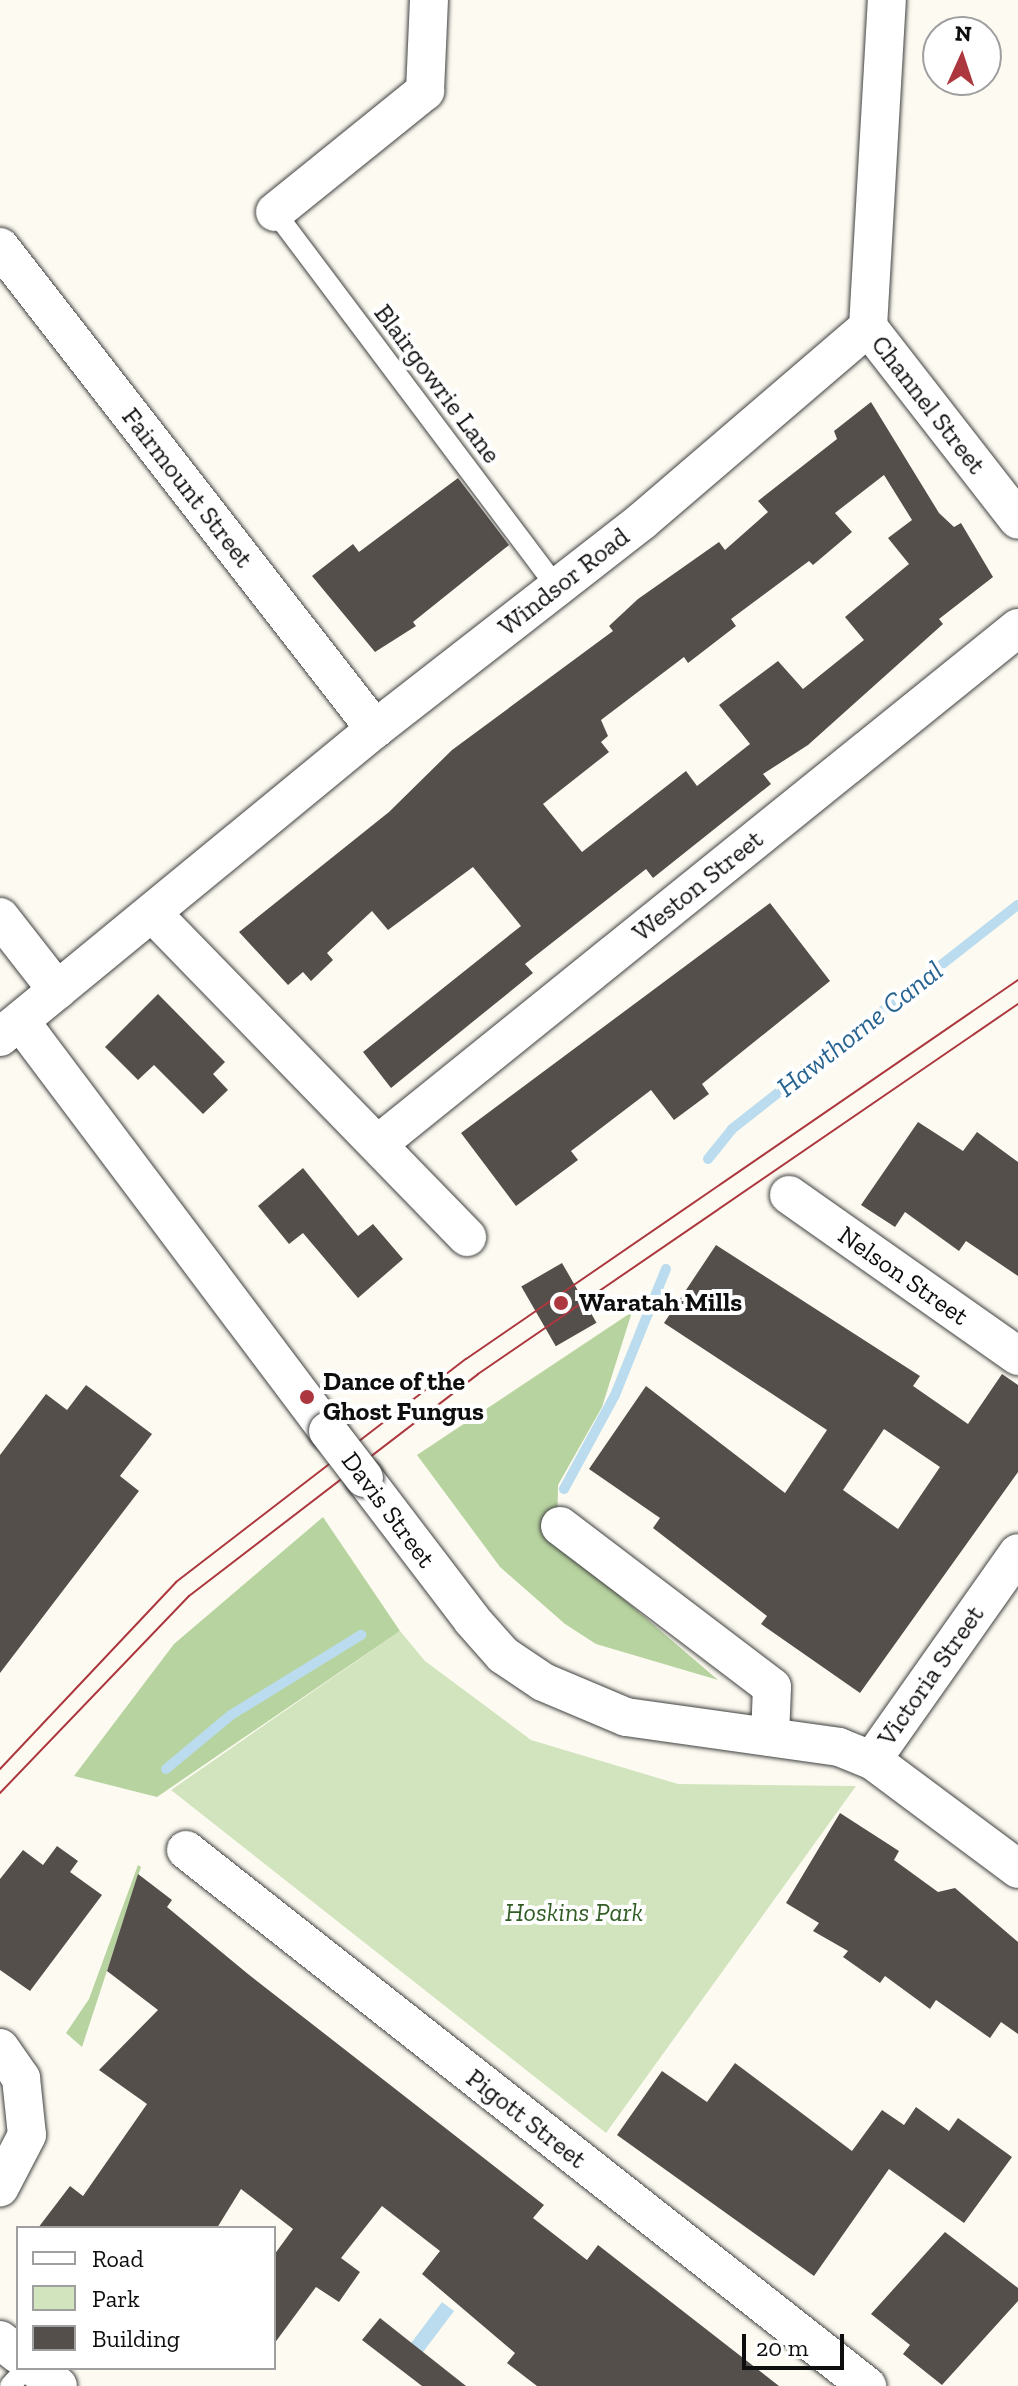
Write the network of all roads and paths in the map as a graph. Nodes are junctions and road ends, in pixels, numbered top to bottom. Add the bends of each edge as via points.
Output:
1 (429, 0) edge
2 (887, 0) edge
3 (275, 212) joint
4 (0, 247) edge
5 (868, 327) junction
6 (1018, 520) edge
7 (557, 587) junction
8 (1018, 628) edge
9 (375, 729) junction
10 (152, 913) junction
11 (0, 917) edge
12 (57, 990) junction
13 (10, 1029) edge
14 (378, 1144) junction
15 (789, 1195) dead end
16 (467, 1237) dead end
17 (1018, 1356) edge
18 (560, 1526) dead end
19 (1018, 1553) edge
20 (770, 1737) junction
21 (872, 1760) junction
22 (186, 1850) dead end
23 (1018, 1869) edge
24 (0, 2048) edge
25 (0, 2187) edge
26 (0, 2340) edge
27 (16, 2352) edge
28 (24, 2370) edge
29 (38, 2370) edge
30 (10, 2386) edge
31 (58, 2386) edge
32 (867, 2386) edge

1 - 3 street via 425,91
2 - 5 street
3 - 7 lane, Blairgowrie Lane
4 - 9 street, Fairmount Street
5 - 6 street, Channel Street
5 - 7 street, Windsor Road
7 - 9 street, Windsor Road
8 - 14 street, Weston Street
9 - 10 street, Windsor Road
10 - 12 street, Windsor Road
10 - 14 street
11 - 12 street
12 - 13 street, Windsor Road
13 - 20 street, Davis Street, bridge via 503,1655 543,1682 626,1717
14 - 16 street
15 - 17 street, Nelson Street
18 - 20 street via 772,1687
19 - 21 street, Victoria Street
20 - 21 street, Davis Street via 839,1747
21 - 23 street, Davis Street
22 - 32 street, Pigott Street
24 - 25 street via 21,2078 27,2135
26 - 27 street
28 - 30 lane
29 - 31 street

